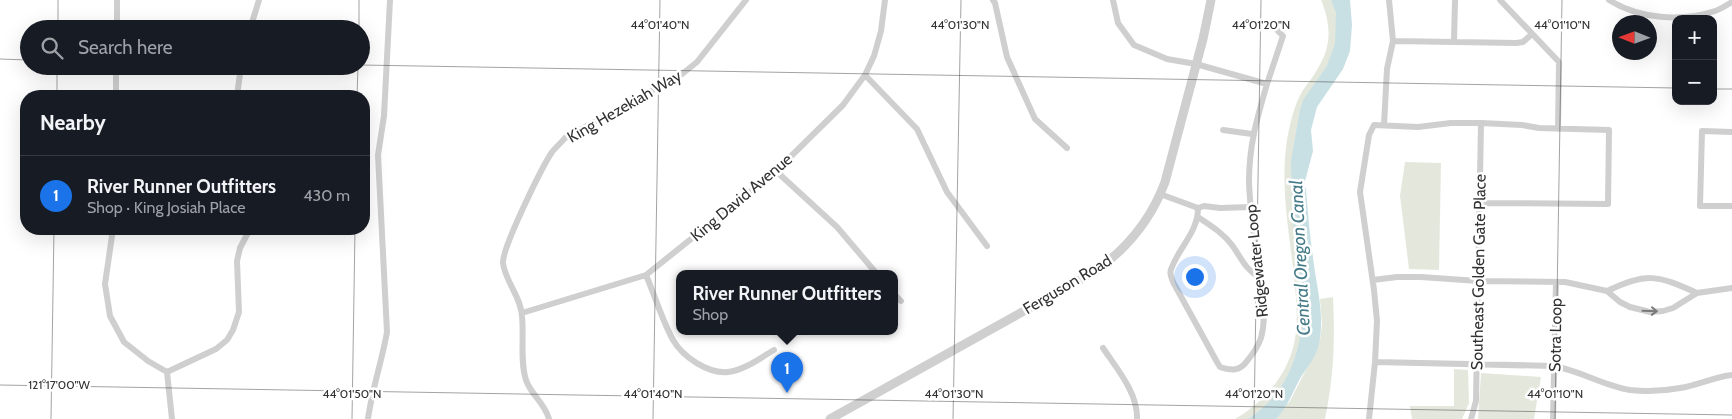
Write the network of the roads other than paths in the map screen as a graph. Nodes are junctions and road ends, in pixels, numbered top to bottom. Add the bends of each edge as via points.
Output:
1 (117, 0) edge
2 (259, 0) edge
3 (390, 0) edge
4 (746, 0) edge
5 (885, 0) edge
6 (993, 0) edge
7 (1113, 0) edge
8 (1211, 0) edge
9 (1389, 0) edge
10 (1455, 0) edge
11 (1500, 0) edge
12 (1609, 0) edge
13 (1732, 2) edge
14 (117, 20) edge
15 (253, 20) edge
16 (1274, 27) dead end
17 (1532, 34) junction
18 (1393, 41) junction
19 (1454, 42) junction
20 (1196, 64) junction
21 (865, 74) junction
22 (116, 75) edge
23 (240, 75) edge
24 (1267, 84) junction
25 (116, 90) edge
26 (238, 90) edge
27 (1481, 124) junction
28 (1384, 125) junction
29 (1558, 129) junction
30 (1223, 130) dead end
31 (1732, 132) edge
32 (1252, 134) junction
33 (1067, 148) dead end
34 (776, 171) junction
35 (1160, 194) junction
36 (1479, 203) junction
37 (1732, 206) edge
38 (1251, 207) junction
39 (1198, 208) junction
40 (1198, 217) junction
41 (113, 235) edge
42 (247, 235) edge
43 (987, 246) dead end
44 (874, 270) edge
45 (646, 275) junction
46 (1260, 278) junction
47 (1373, 280) junction
48 (1478, 281) junction
49 (1556, 282) junction
50 (1732, 288) edge
51 (1607, 291) junction
52 (1697, 293) junction
53 (898, 298) edge
54 (901, 301) dead end
55 (522, 313) junction
56 (1103, 348) dead end
57 (774, 350) dead end
58 (1375, 362) junction
59 (1476, 364) junction
60 (1554, 366) junction
61 (167, 372) junction
62 (1732, 375) edge
63 (172, 419) edge
64 (368, 419) edge
65 (549, 419) edge
66 (830, 419) edge
67 (1137, 419) edge
68 (1369, 419) edge
69 (1471, 419) edge
70 (1553, 419) edge

1 - 14 street
2 - 15 street
3 - 64 street via 384,116 378,155 387,332
4 - 55 street, King Hezekiah Way via 697,62 682,74 565,138 554,150 533,188 503,257
5 - 21 street, King David Avenue via 881,31
6 - 33 street via 1007,57 1035,119
7 - 20 street via 1118,22 1134,45 1167,59
8 - 20 street, Ferguson Road
9 - 18 street
10 - 19 street
11 - 17 street
12 - 13 street via 1629,11 1669,17 1717,11
16 - 24 street, Ridgewater Loop via 1283,36
17 - 19 street via 1523,42 1516,43
17 - 29 street via 1559,62
18 - 19 street
18 - 28 street via 1387,69
20 - 24 street
20 - 35 street, Ferguson Road
21 - 34 street, King David Avenue via 843,105
21 - 43 street via 917,129 947,192
22 - 25 street
23 - 26 street
24 - 32 street, Ridgewater Loop
27 - 28 street
27 - 29 street
27 - 36 street, Southeast Golden Gate Place
28 - 47 street via 1374,125 1371,130 1360,192
29 - 36 street via 1609,130 1608,204
30 - 32 street
31 - 37 street via 1702,131 1700,206
32 - 38 street, Ridgewater Loop
34 - 44 street via 837,227
34 - 45 street, King David Avenue
35 - 39 street
35 - 66 street, Ferguson Road via 1139,230 1117,254 1094,272
36 - 48 street, Southeast Golden Gate Place
38 - 39 street
38 - 46 street, Ridgewater Loop
39 - 40 street, Ridgewater Loop
40 - 46 street via 1213,226 1231,244 1250,272
40 - 46 street, Ridgewater Loop via 1170,274 1217,362 1227,370 1242,367 1261,338 1264,302
41 - 61 street via 105,284 110,316 124,342
42 - 61 street via 237,261 239,312 234,330 216,349
45 - 55 street, King David Avenue
45 - 57 street via 674,341 706,368 718,372 741,369
47 - 48 street via 1421,277
47 - 58 street via 1377,322
48 - 49 street
48 - 59 street, Southeast Golden Gate Place
49 - 51 street
49 - 60 street, Sotra Loop
50 - 52 street
51 - 52 street via 1652,277
51 -> 52 street via 1620,302 1650,312 1674,308
53 - 54 street
55 - 65 street, King Hezekiah Way via 525,376
56 - 67 street via 1129,388 1138,410
58 - 59 street
58 - 68 street
59 - 60 street
59 - 69 street, Southeast Golden Gate Place via 1476,400
60 - 62 street via 1641,391 1680,388
60 - 70 street, Sotra Loop
61 - 63 street

